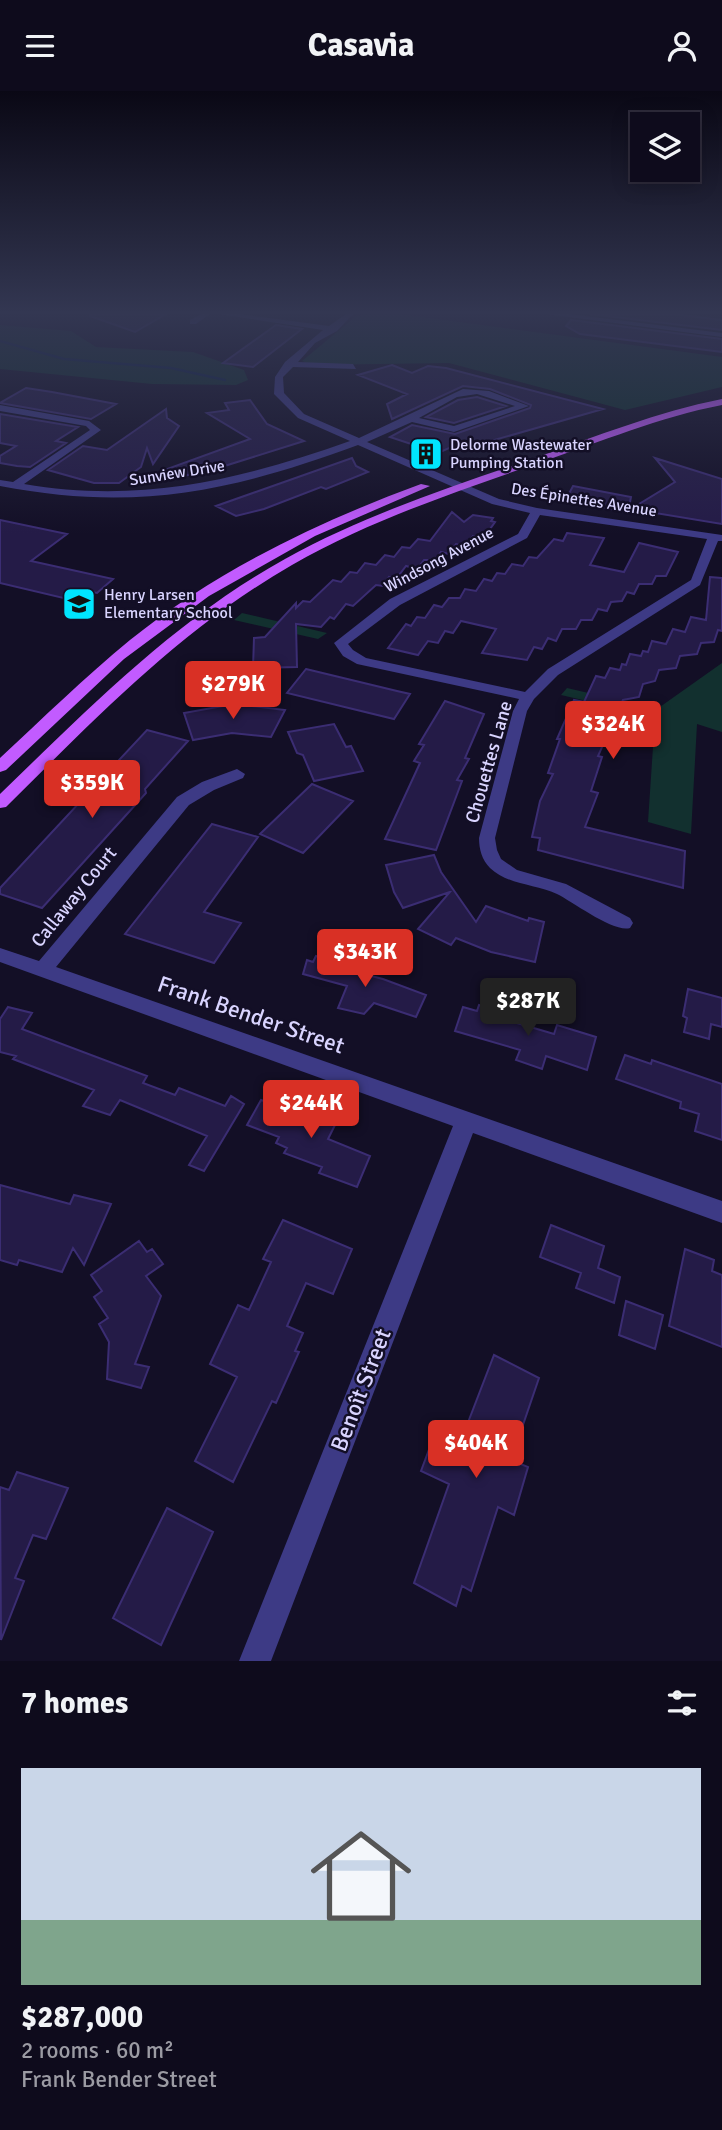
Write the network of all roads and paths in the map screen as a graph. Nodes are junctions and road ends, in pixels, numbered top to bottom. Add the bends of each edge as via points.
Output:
1 (277, 387) edge
2 (722, 393) edge
3 (722, 402) edge
4 (0, 408) edge
5 (410, 419) junction
6 (354, 442) junction
7 (444, 480) junction
8 (0, 483) edge
9 (14, 485) junction
10 (459, 486) junction
11 (537, 511) junction
12 (718, 537) edge
13 (528, 697) junction
14 (0, 767) edge
15 (237, 774) dead end
16 (0, 803) edge
17 (624, 923) dead end
18 (0, 955) edge
19 (42, 971) junction
20 (467, 1119) junction
21 (722, 1212) edge
22 (255, 1661) edge

1 - 6 street, Des Épinettes Avenue via 286,405 307,420
2 - 7 main road via 649,410
3 - 10 main road via 682,411
4 - 9 street via 96,429
5 - 5 street, Sunview Drive via 454,429 524,405 467,392
5 - 6 street, Sunview Drive
6 - 7 street, Des Épinettes Avenue
6 - 9 street, Sunview Drive via 177,492 96,497
7 - 10 street, Des Épinettes Avenue
7 - 14 main road via 324,526 211,587 135,642
8 - 9 street, Sunview Drive
10 - 11 street, Des Épinettes Avenue via 496,502
10 - 16 main road via 352,529 226,600 134,673
11 - 12 street, Des Épinettes Avenue
11 - 13 street, Windsong Avenue via 523,536 395,601 341,643 362,660
12 - 13 street, Chouettes Lane via 696,582 565,663
13 - 17 street, Chouettes Lane via 520,711 487,838 488,850 495,863 511,874 559,888
15 - 19 street, Callaway Court via 183,801
18 - 19 street, Frank Bender Street
19 - 20 street, Frank Bender Street
20 - 21 street, Frank Bender Street
20 - 22 street, Benoît Street

